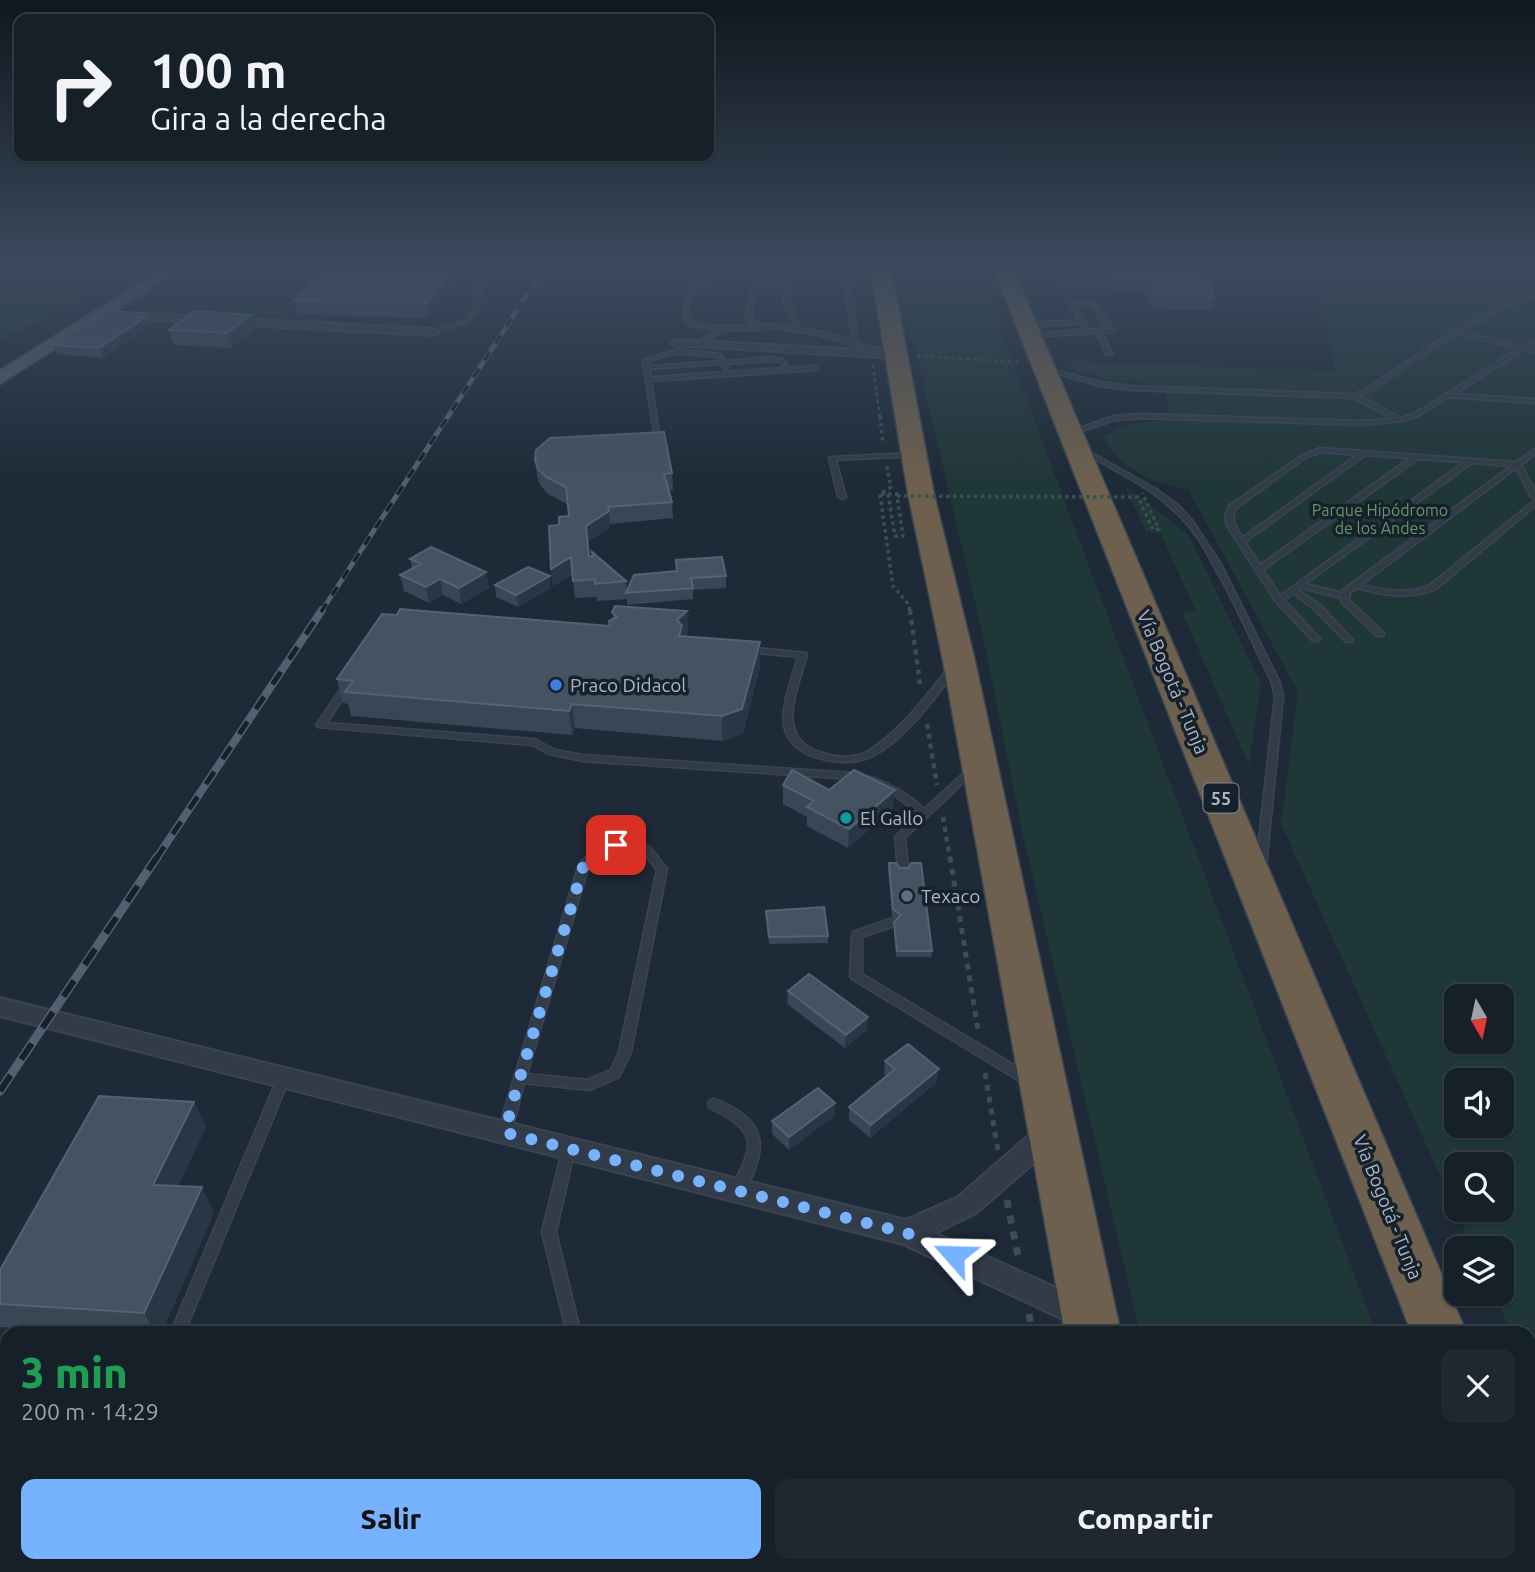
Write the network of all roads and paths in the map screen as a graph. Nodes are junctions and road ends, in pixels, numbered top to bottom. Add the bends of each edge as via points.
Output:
1 (41, 337) edge
2 (66, 337) edge
3 (704, 337) edge
4 (832, 337) edge
5 (854, 337) edge
6 (893, 337) edge
7 (1031, 337) edge
8 (1054, 337) edge
9 (1068, 337) edge
10 (1101, 337) edge
11 (1447, 337) edge
12 (1476, 337) edge
13 (1535, 341) edge
14 (855, 343) junction
15 (684, 346) junction
16 (1035, 348) junction
17 (1522, 349) junction
18 (1535, 351) edge
19 (896, 353) junction
20 (1109, 354) dead end
21 (0, 363) edge
22 (723, 363) junction
23 (646, 368) junction
24 (814, 368) dead end
25 (787, 370) junction
26 (728, 374) junction
27 (0, 378) edge
28 (648, 379) junction
29 (1446, 395) junction
30 (1354, 396) junction
31 (1535, 401) edge
32 (1400, 420) junction
33 (657, 439) edge
34 (1073, 439) junction
35 (1535, 451) edge
36 (1364, 453) junction
37 (914, 455) junction
38 (1416, 457) junction
39 (1470, 460) junction
40 (1517, 464) junction
41 (1142, 492) dead end
42 (888, 494) dead end
43 (842, 497) dead end
44 (1535, 500) edge
45 (1241, 542) junction
46 (1259, 569) junction
47 (1356, 586) junction
48 (1296, 588) junction
49 (1344, 596) junction
50 (1279, 600) junction
51 (1380, 634) dead end
52 (1316, 639) dead end
53 (1349, 640) dead end
54 (738, 649) edge
55 (959, 661) junction
56 (351, 680) edge
57 (859, 758) junction
58 (977, 765) junction
59 (853, 776) junction
60 (924, 814) junction
61 (903, 870) edge
62 (1258, 887) junction
63 (893, 922) edge
64 (0, 1007) edge
65 (284, 1077) junction
66 (520, 1078) junction
67 (714, 1104) dead end
68 (1049, 1111) junction
69 (506, 1133) junction
70 (569, 1149) junction
71 (737, 1191) junction
72 (907, 1233) junction
73 (180, 1326) edge
74 (572, 1326) edge
75 (1091, 1326) edge
76 (1437, 1326) edge

1 - 21 main road
2 - 27 main road
3 - 15 lane
4 - 14 lane
5 - 14 lane
6 - 19 highway
7 - 16 highway, Vía Bogotá - Tunja / 55
8 - 16 lane
9 - 16 lane
10 - 20 lane
11 - 30 lane
12 - 17 lane
13 - 17 lane
14 - 19 lane
15 - 19 street
15 - 22 lane via 719,355
15 - 23 lane via 651,357
16 - 19 path
16 - 30 lane via 1100,384
16 - 34 highway, Vía Bogotá - Tunja / 55
17 - 18 lane
17 - 29 lane
19 - 37 highway
22 - 23 lane
22 - 25 lane via 773,359 782,361
22 - 26 lane
23 - 28 lane
24 - 25 lane
25 - 26 lane
26 - 28 lane
28 - 33 lane
29 - 31 lane
29 - 32 lane
30 - 32 lane
32 - 34 lane via 1360,424 1141,415 1114,418
34 - 62 highway, Vía Bogotá - Tunja / 55
34 - 62 lane via 1155,492 1197,530 1276,683 1279,697
35 - 40 lane
36 - 38 lane
36 - 45 lane
36 - 45 lane via 1310,452 1273,478 1233,508 1231,526
37 - 43 lane via 832,458
37 - 55 highway
38 - 39 lane
38 - 46 lane
39 - 40 lane
39 - 48 lane
40 - 44 lane
40 - 47 lane
41 - 42 path, bridge via 1159,530 1153,530 1138,497 897,496 903,536 894,536
44 - 47 lane via 1433,587 1402,595
45 - 46 lane
46 - 50 lane
47 - 49 lane
48 - 49 lane
48 - 50 lane
48 - 53 lane
49 - 51 lane
50 - 52 lane
54 - 57 lane via 803,655 787,717 790,738 802,750 821,757
55 - 57 lane via 889,741
55 - 58 highway
56 - 59 lane via 321,725 534,743 583,758
57 - 59 lane
58 - 60 lane
58 - 68 highway
59 - 60 lane via 888,784
60 - 61 lane via 900,837
62 - 76 highway, Vía Bogotá - Tunja / 55
63 - 68 lane via 857,935 856,976
64 - 65 street
65 - 69 street
65 - 73 lane
66 - 66 lane via 589,1085 615,1073 625,1052 662,869 645,848 616,845 594,851 584,864
66 - 69 lane
67 - 71 lane via 745,1122 754,1140 754,1158
68 - 72 street via 967,1205
68 - 75 highway
69 - 70 street
70 - 71 street
70 - 74 lane via 549,1232
71 - 72 street
72 - 75 street

